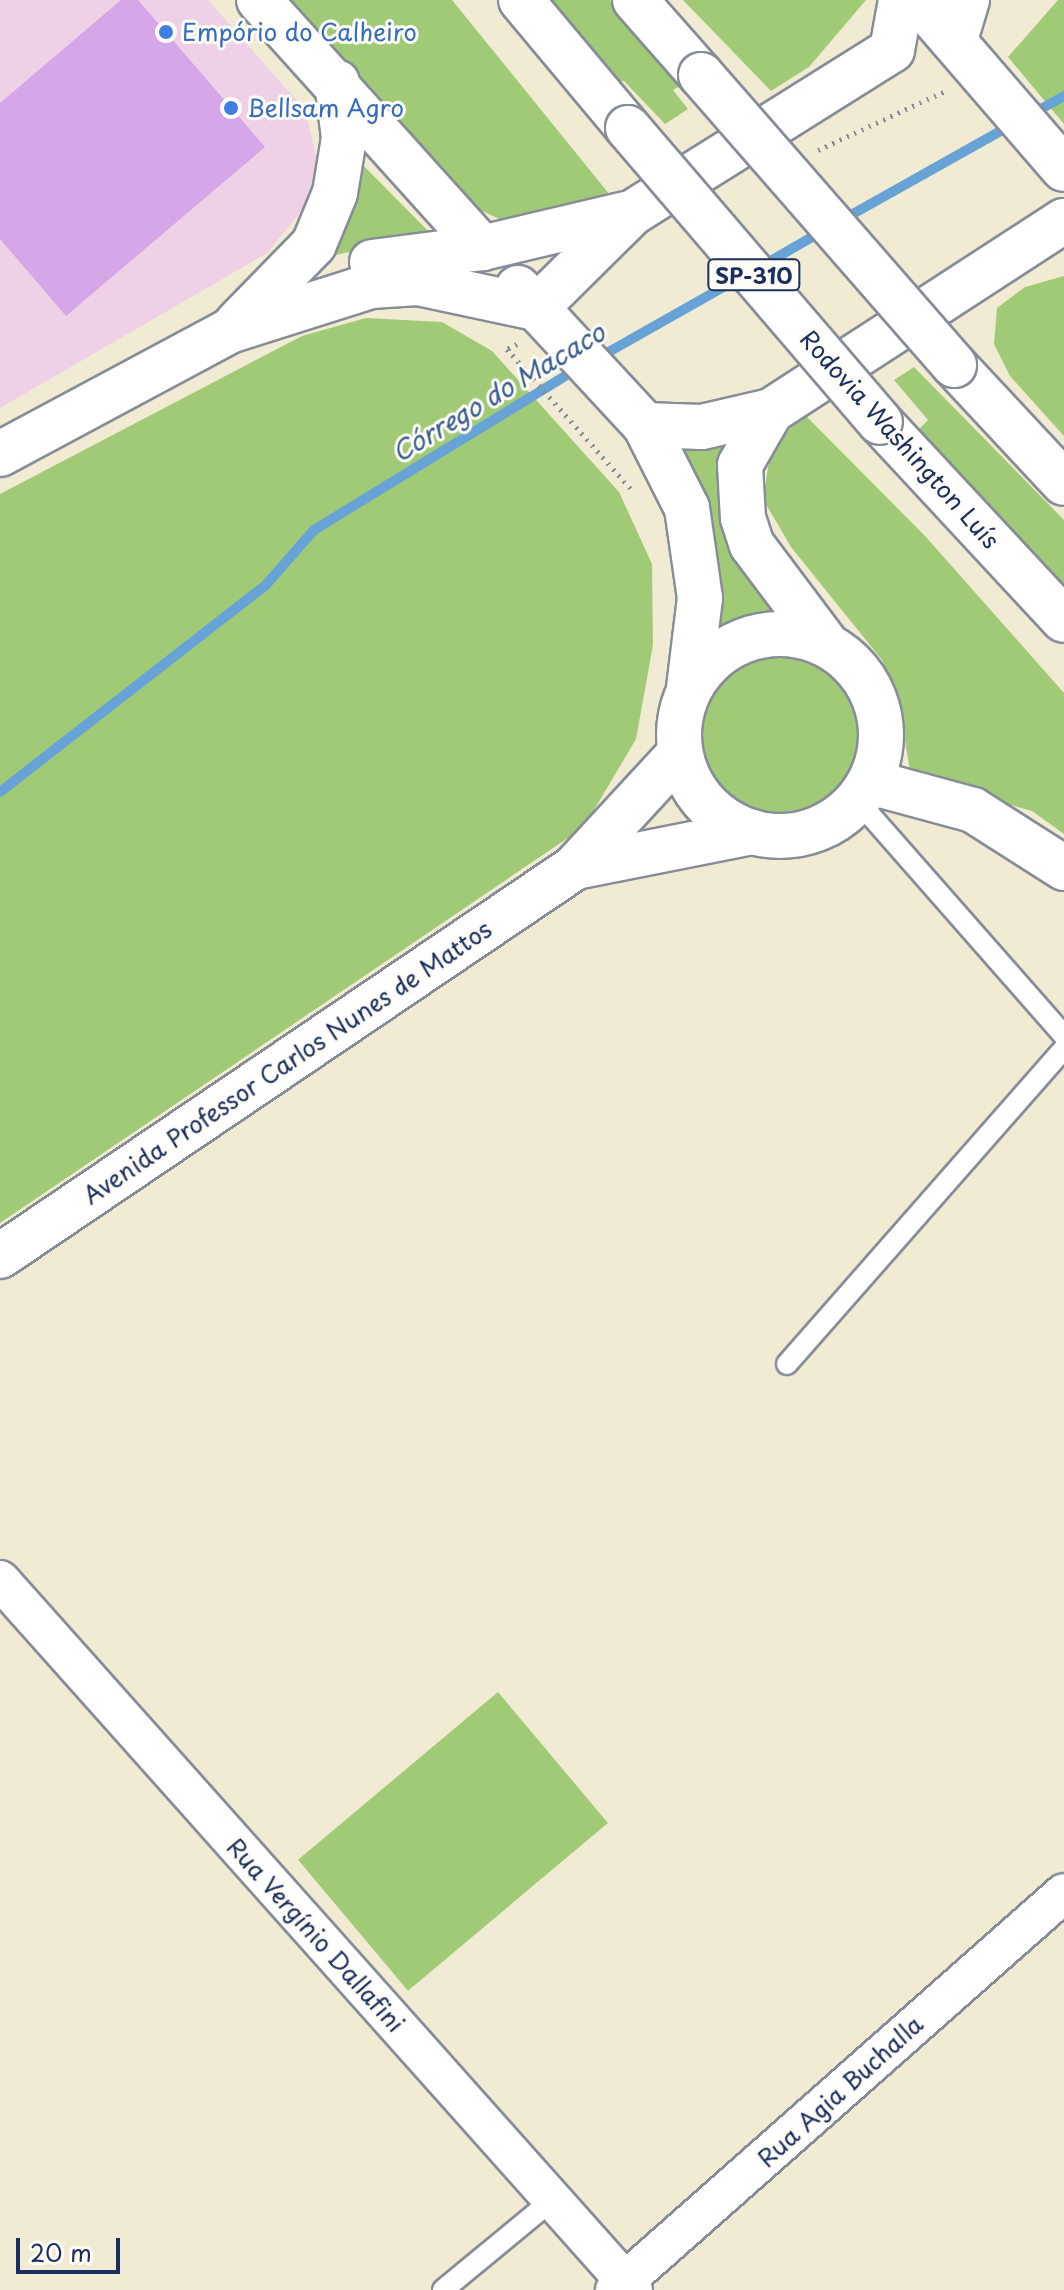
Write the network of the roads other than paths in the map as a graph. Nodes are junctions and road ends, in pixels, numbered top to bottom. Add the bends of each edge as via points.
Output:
1 (259, 0) edge
2 (521, 0) edge
3 (635, 0) edge
4 (901, 0) edge
5 (918, 0) edge
6 (970, 44) edge
7 (892, 50) junction
8 (337, 82) junction
9 (1061, 166) edge
10 (632, 213) junction
11 (1064, 221) edge
12 (482, 248) junction
13 (545, 317) junction
14 (229, 331) junction
15 (771, 411) junction
16 (634, 413) junction
17 (0, 454) edge
18 (1064, 483) edge
19 (1064, 620) edge
20 (827, 645) junction
21 (689, 687) junction
22 (680, 753) junction
23 (863, 791) junction
24 (753, 832) junction
25 (574, 868) junction
26 (1064, 868) edge
27 (1064, 1036) edge
28 (1064, 1049) edge
29 (0, 1256) edge
30 (787, 1364) dead end
31 (0, 1580) edge
32 (1061, 1903) edge
33 (552, 2200) junction
34 (625, 2287) edge
35 (443, 2290) edge

1 - 8 main road
2 - 19 main road, Rodovia Washington Luís / SP-310, bridge via 880,422
3 - 18 main road, bridge
4 - 7 main road
5 - 6 main road
6 - 7 main road
6 - 9 main road
7 - 10 main road
8 - 12 main road
8 - 14 main road via 344,138 335,193 314,244
10 - 12 main road
10 - 13 main road
11 - 15 main road
12 - 13 main road
12 - 14 main road via 385,257
13 - 14 main road via 418,283 371,286
13 - 16 main road
14 - 17 main road
15 - 16 main road via 702,427
15 - 20 main road via 740,465 743,518 752,545
16 - 21 main road via 687,508 695,553 698,639
20 - 21 main road via 761,635 720,653
20 - 23 main road via 873,695 881,738
21 - 22 main road
22 - 24 main road via 713,811
22 - 25 main road, Avenida Professor Carlos Nunes de Mattos
23 - 24 main road via 820,827
23 - 26 main road via 973,810
23 - 27 lane
24 - 25 main road, Avenida Professor Carlos Nunes de Mattos
25 - 29 main road, Avenida Professor Carlos Nunes de Mattos
28 - 30 lane
31 - 33 street, Rua Vergínio Dallafini
32 - 34 street, Rua Agia Buchalla
33 - 34 street, Rua Vergínio Dallafini
33 - 35 lane

